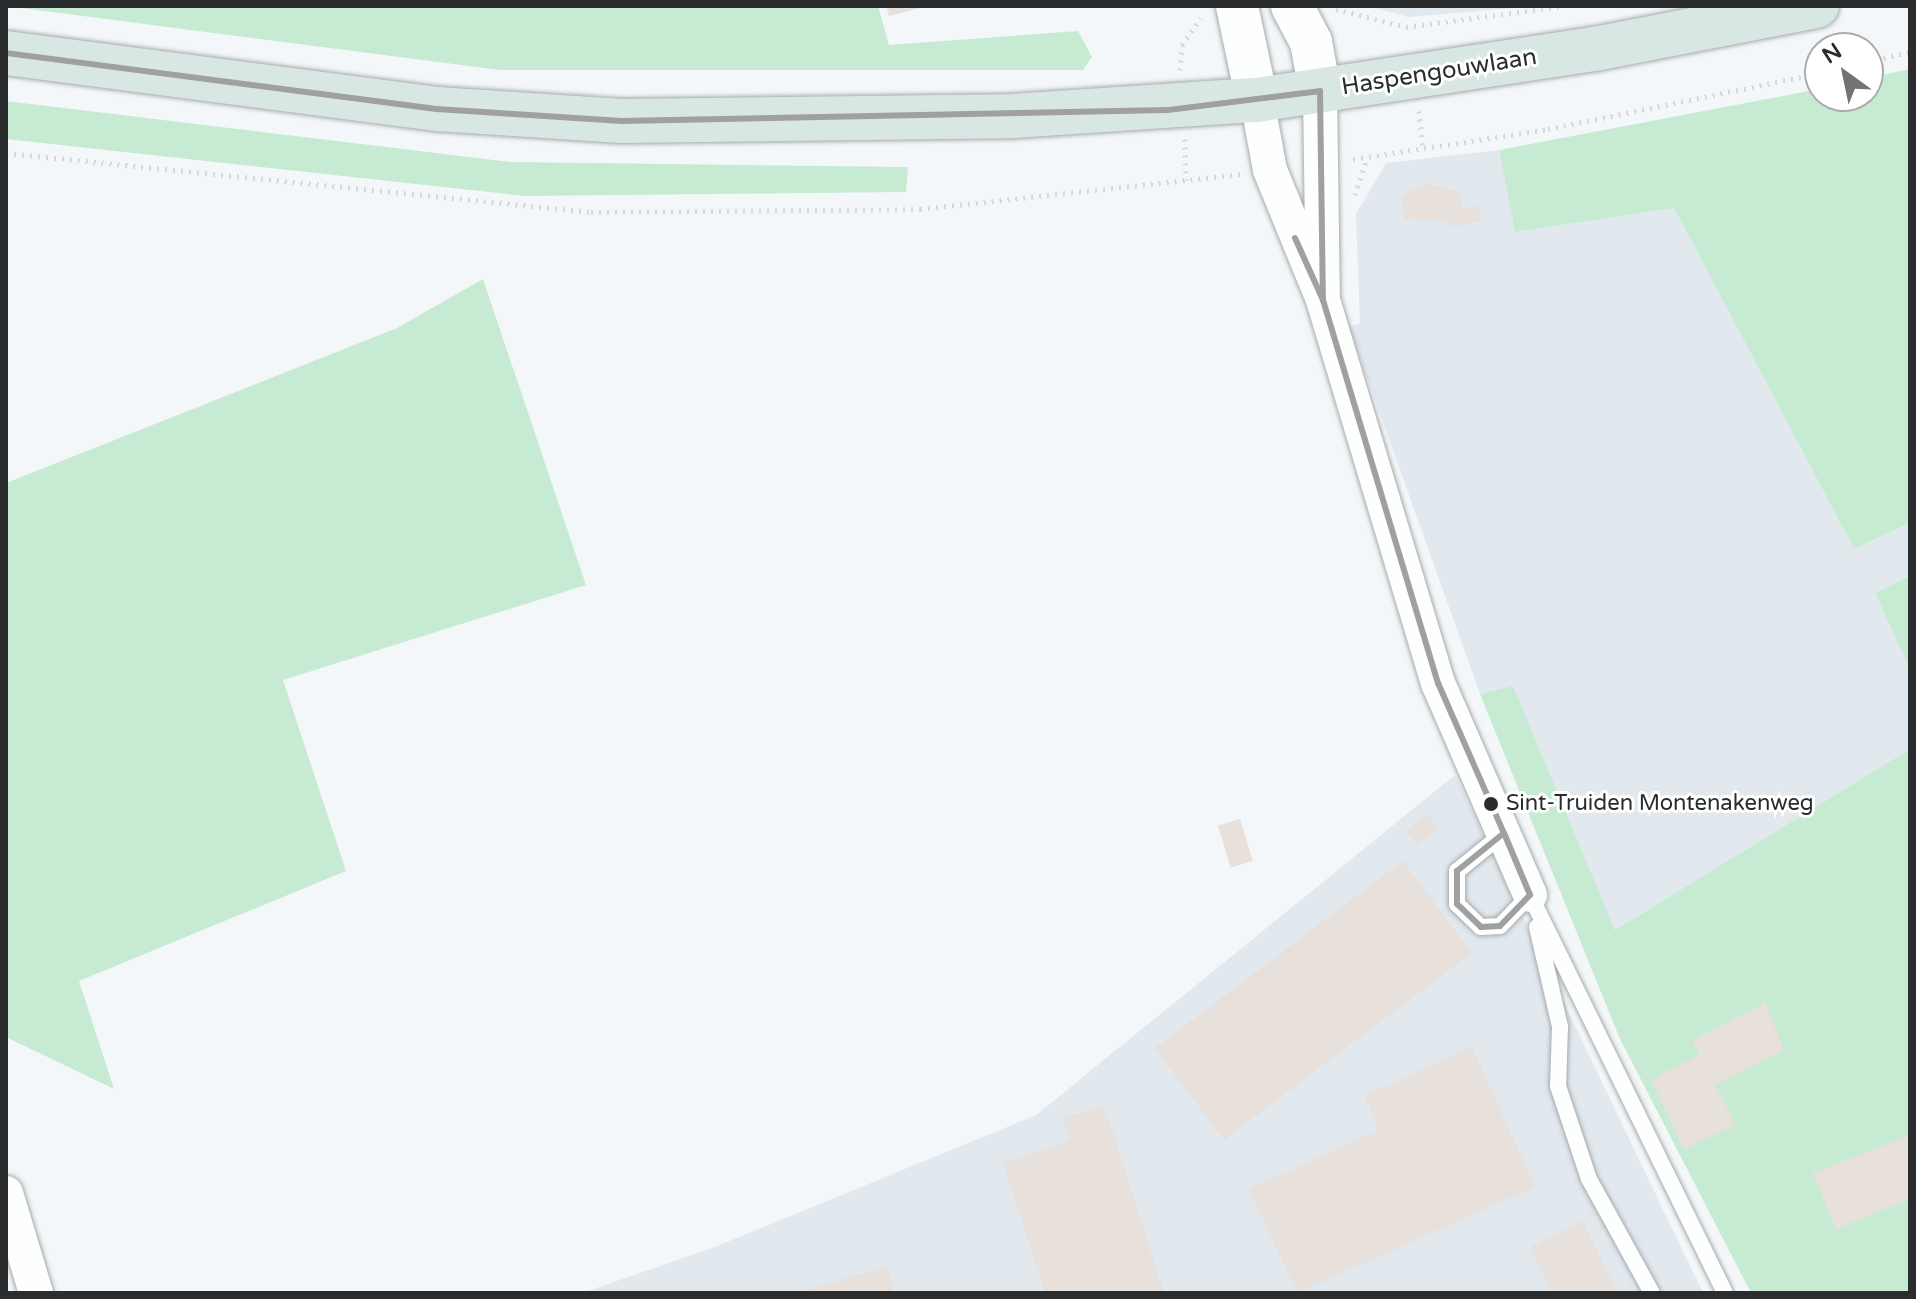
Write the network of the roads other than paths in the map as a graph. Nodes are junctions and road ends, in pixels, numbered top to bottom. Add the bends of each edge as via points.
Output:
1 (1237, 6) edge
2 (1292, 6) edge
3 (1817, 6) edge
4 (6, 53) edge
5 (1320, 91) junction
6 (1257, 100) junction
7 (1323, 300) junction
8 (1504, 833) junction
9 (1530, 895) junction
10 (6, 1193) edge
11 (36, 1293) edge
12 (1652, 1293) edge
13 (1725, 1293) edge

1 - 6 street
2 - 5 street via 1311,42
3 - 5 main road, Haspengouwlaan
4 - 6 main road, Haspengouwlaan via 437,109 622,121 1013,116
5 - 6 main road, Haspengouwlaan
5 - 7 street
6 - 7 street via 1270,170
7 - 8 street via 1438,683
8 - 9 street
8 - 9 lane via 1457,871 1457,904 1481,927 1500,926
9 - 12 lane via 1560,1027 1558,1086 1589,1179
9 - 13 lane
10 - 11 street

